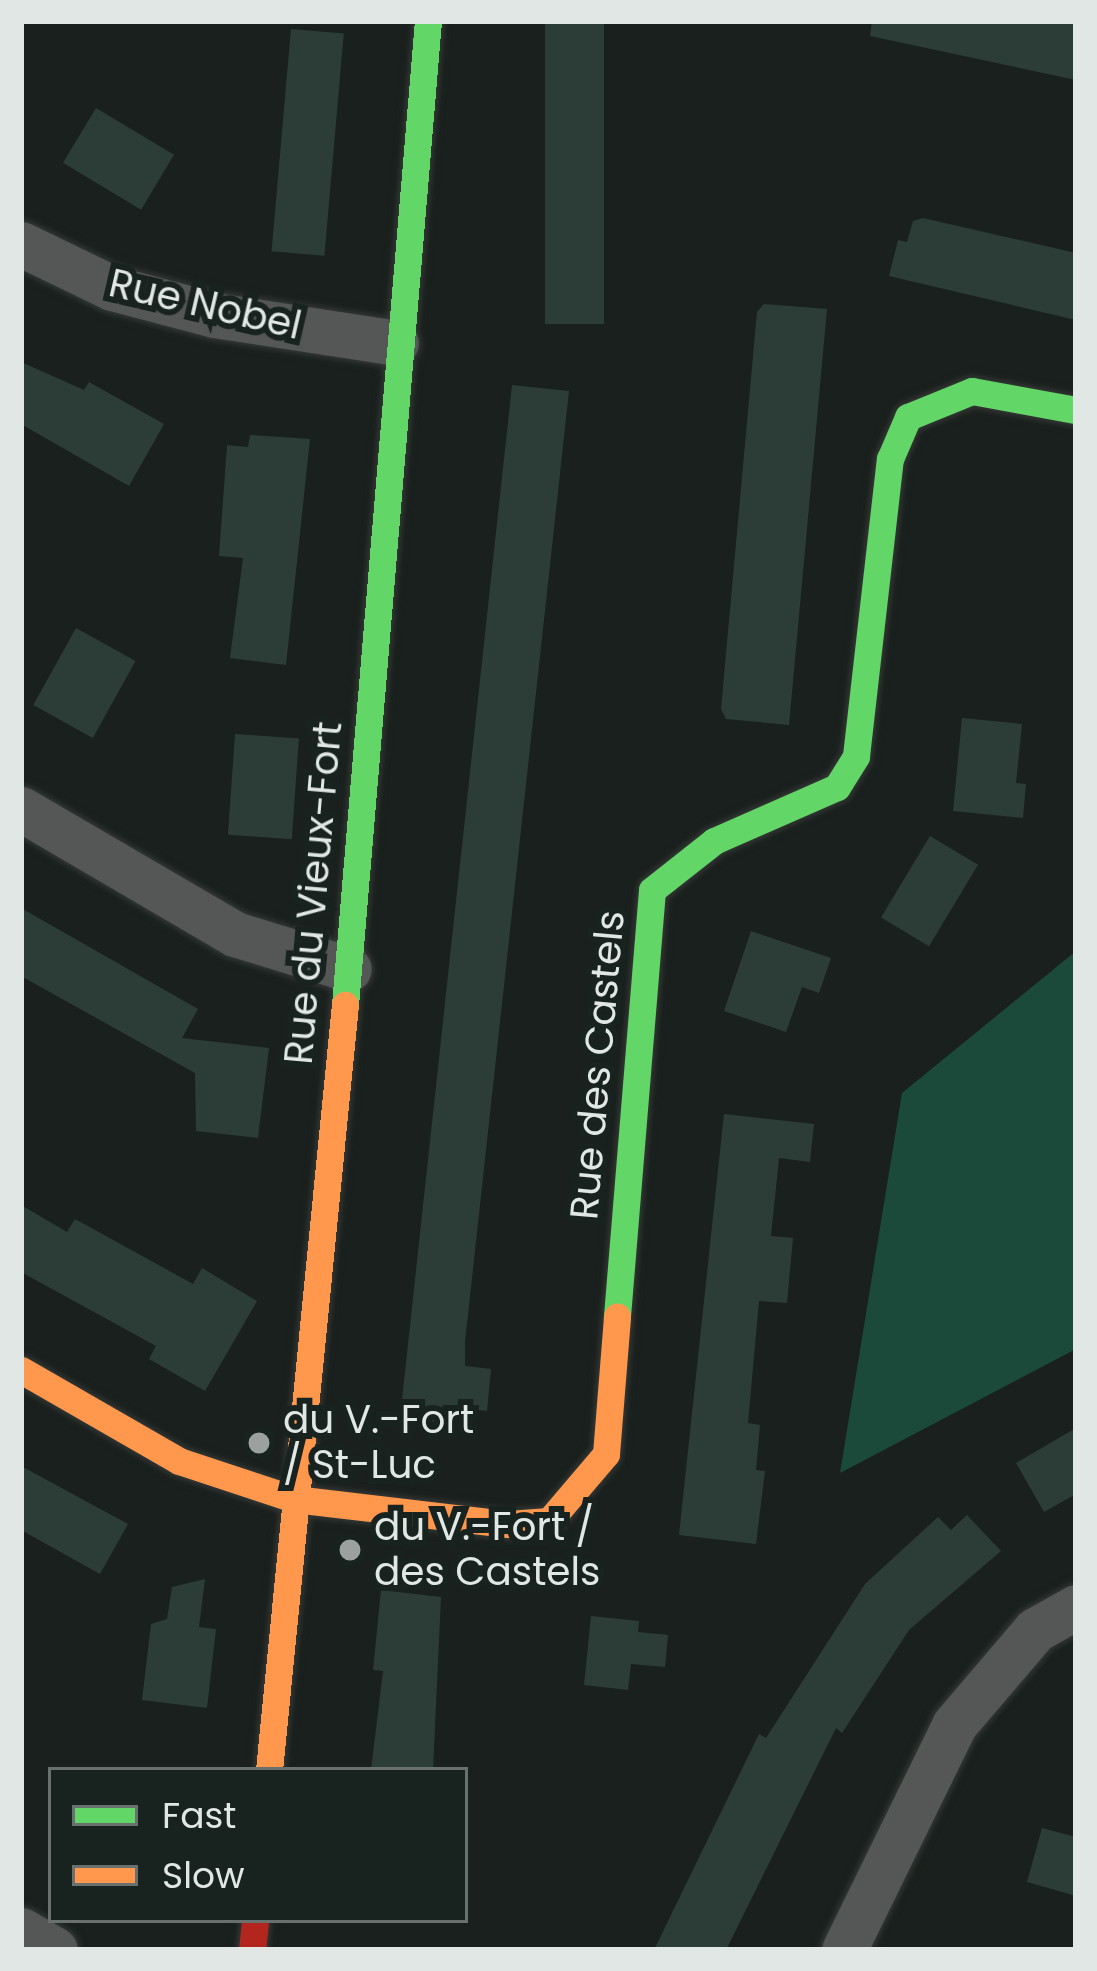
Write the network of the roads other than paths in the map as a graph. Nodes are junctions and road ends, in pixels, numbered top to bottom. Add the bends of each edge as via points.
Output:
1 (428, 21) edge
2 (21, 244) edge
3 (396, 343) junction
4 (1076, 410) edge
5 (21, 809) edge
6 (349, 969) junction
7 (21, 1370) edge
8 (294, 1499) junction
9 (1076, 1607) edge
10 (269, 1767) edge
11 (21, 1930) edge
12 (857, 1947) edge
13 (55, 1950) edge

1 - 3 street, Rue du Vieux-Fort
2 - 3 street, Rue Nobel via 112,288
3 - 6 street, Rue du Vieux-Fort
4 - 8 street, Rue des Castels via 972,391 908,418 890,459 856,756 837,787 714,841 652,890 606,1454 582,1492 549,1521 508,1524
5 - 6 street via 235,934
6 - 8 street, Rue du Vieux-Fort
7 - 8 street, Rue des Castels via 179,1461
8 - 10 street, Rue du Vieux-Fort
9 - 12 street via 1035,1630 954,1725
11 - 13 street

